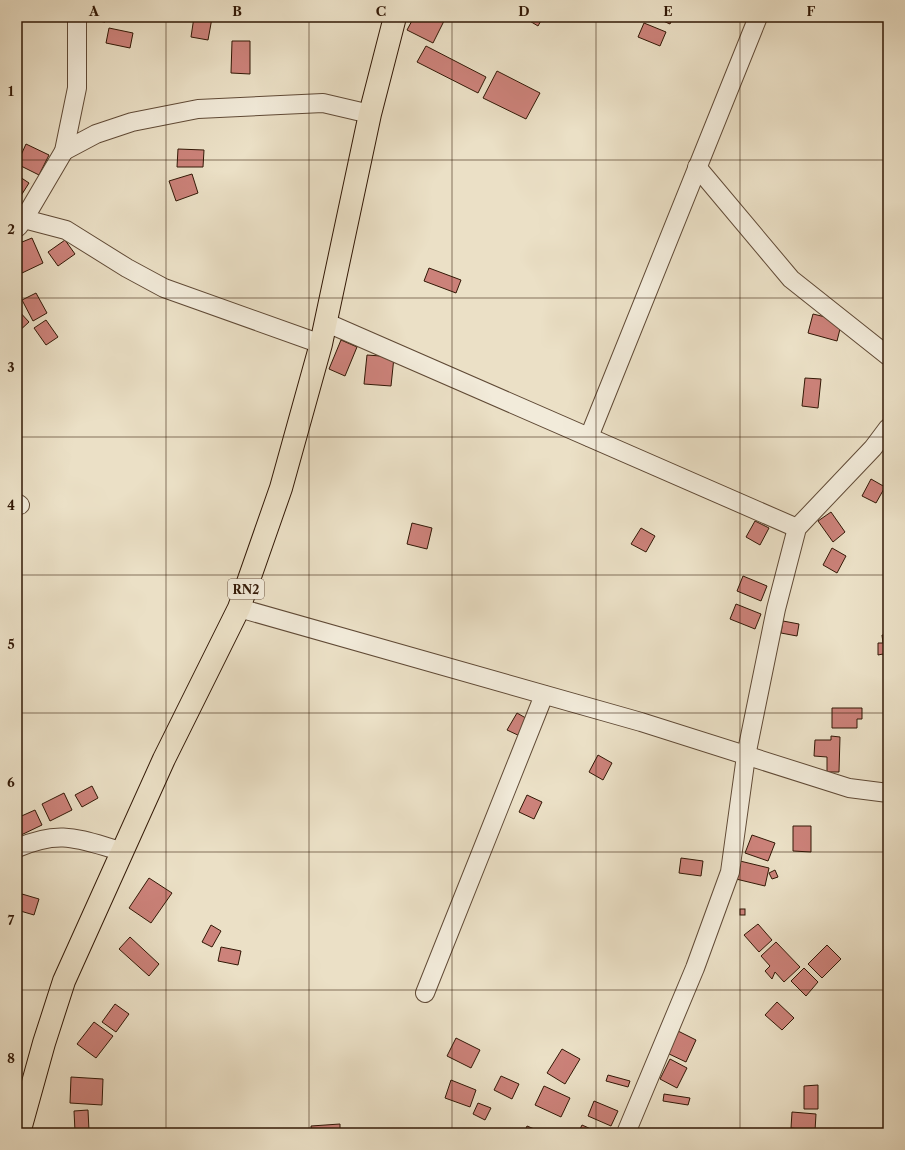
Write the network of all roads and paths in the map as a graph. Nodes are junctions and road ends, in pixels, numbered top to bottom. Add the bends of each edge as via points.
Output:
1 (76, 17) edge
2 (395, 17) edge
3 (758, 17) edge
4 (370, 114) junction
5 (64, 151) junction
6 (698, 167) junction
7 (19, 220) edge
8 (325, 322) junction
9 (321, 344) junction
10 (888, 356) edge
11 (888, 428) edge
12 (589, 437) junction
13 (797, 528) junction
14 (239, 608) junction
15 (544, 694) junction
16 (746, 756) junction
17 (888, 793) edge
18 (17, 848) edge
19 (121, 851) junction
20 (425, 994) dead end
21 (19, 1133) edge
22 (626, 1133) edge

1 - 5 street via 78,88
2 - 4 highway, RN2
3 - 6 street
4 - 5 street via 323,103 198,109 132,122 96,134
4 - 8 highway, RN2
5 - 7 street
6 - 10 street via 791,280
6 - 12 street
7 - 9 street via 66,230 164,288
8 - 9 highway, RN2
8 - 12 street
9 - 14 highway, RN2 via 282,488
11 - 13 street via 873,448
12 - 13 street
13 - 16 street via 776,609
14 - 15 street
14 - 19 highway, RN2
15 - 16 street
15 - 20 street
16 - 17 street via 849,788
16 - 22 street via 730,872 695,968
18 - 19 street via 46,838 71,836
19 - 21 highway, RN2 via 64,981

